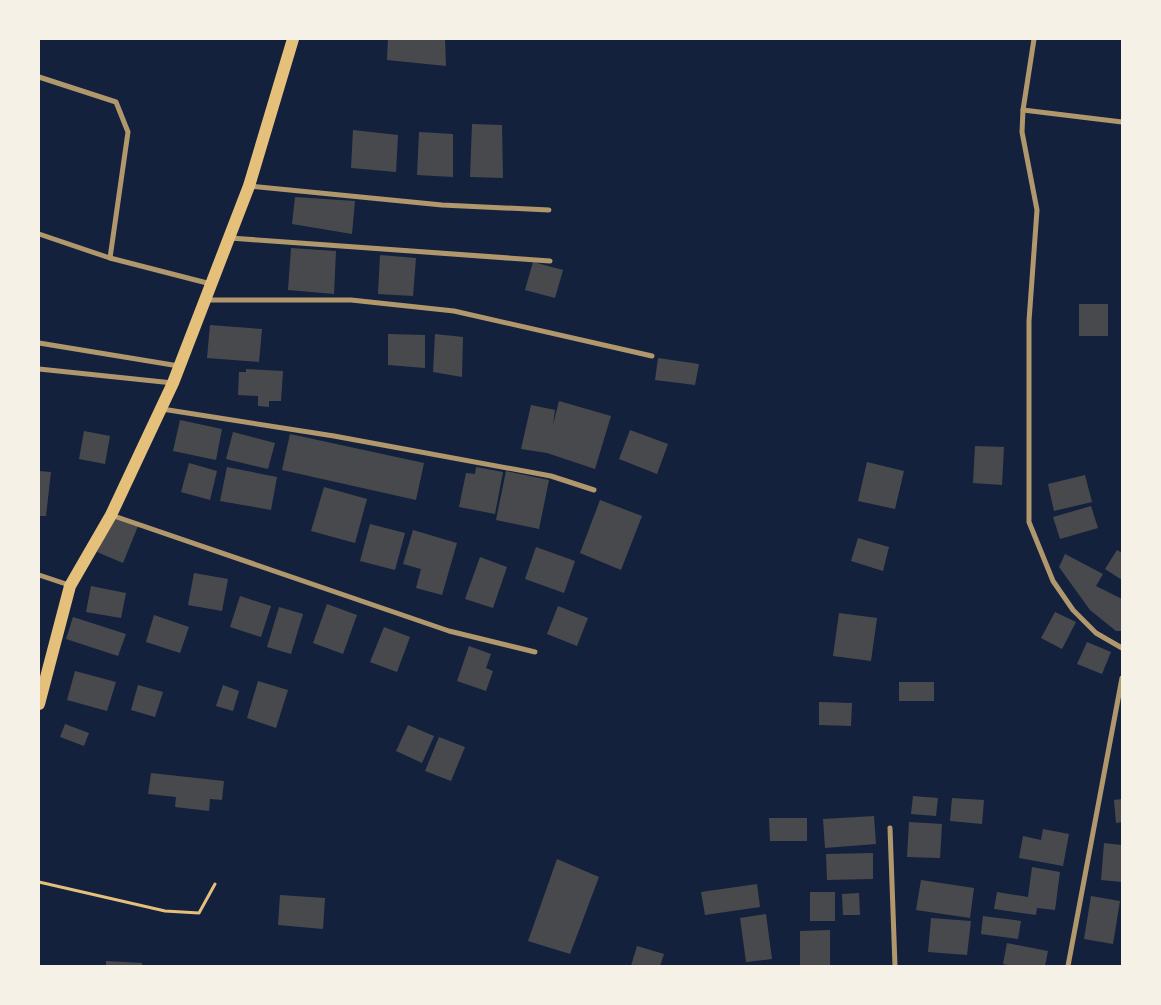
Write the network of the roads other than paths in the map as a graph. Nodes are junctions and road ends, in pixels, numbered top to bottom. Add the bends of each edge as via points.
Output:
1 (293, 39) edge
2 (1034, 39) edge
3 (39, 77) edge
4 (1023, 110) junction
5 (1122, 122) edge
6 (248, 186) junction
7 (549, 210) dead end
8 (39, 234) edge
9 (229, 238) junction
10 (110, 258) junction
11 (550, 261) dead end
12 (212, 284) junction
13 (206, 300) junction
14 (39, 343) edge
15 (652, 356) dead end
16 (180, 366) junction
17 (39, 369) edge
18 (173, 383) junction
19 (162, 409) junction
20 (594, 490) dead end
21 (111, 515) junction
22 (39, 575) edge
23 (70, 586) junction
24 (1122, 648) edge
25 (535, 652) dead end
26 (1122, 678) edge
27 (39, 704) edge
28 (890, 828) dead end
29 (895, 966) edge
30 (1068, 966) edge

1 - 6 main road
2 - 4 street
3 - 10 street via 116,102 128,132
4 - 5 street
4 - 24 street via 1022,132 1037,210 1029,321 1029,522 1053,581 1073,610 1096,633
6 - 7 street via 442,205
6 - 9 main road
8 - 10 street
9 - 11 street
9 - 12 main road
10 - 12 street
12 - 13 main road
13 - 15 street via 351,300 454,311
13 - 16 main road
14 - 16 street
16 - 18 main road
17 - 18 street
18 - 19 main road
19 - 20 street via 551,476
19 - 21 main road
21 - 23 main road
21 - 25 street via 449,631
22 - 23 street
23 - 27 main road
26 - 30 street
28 - 29 street

